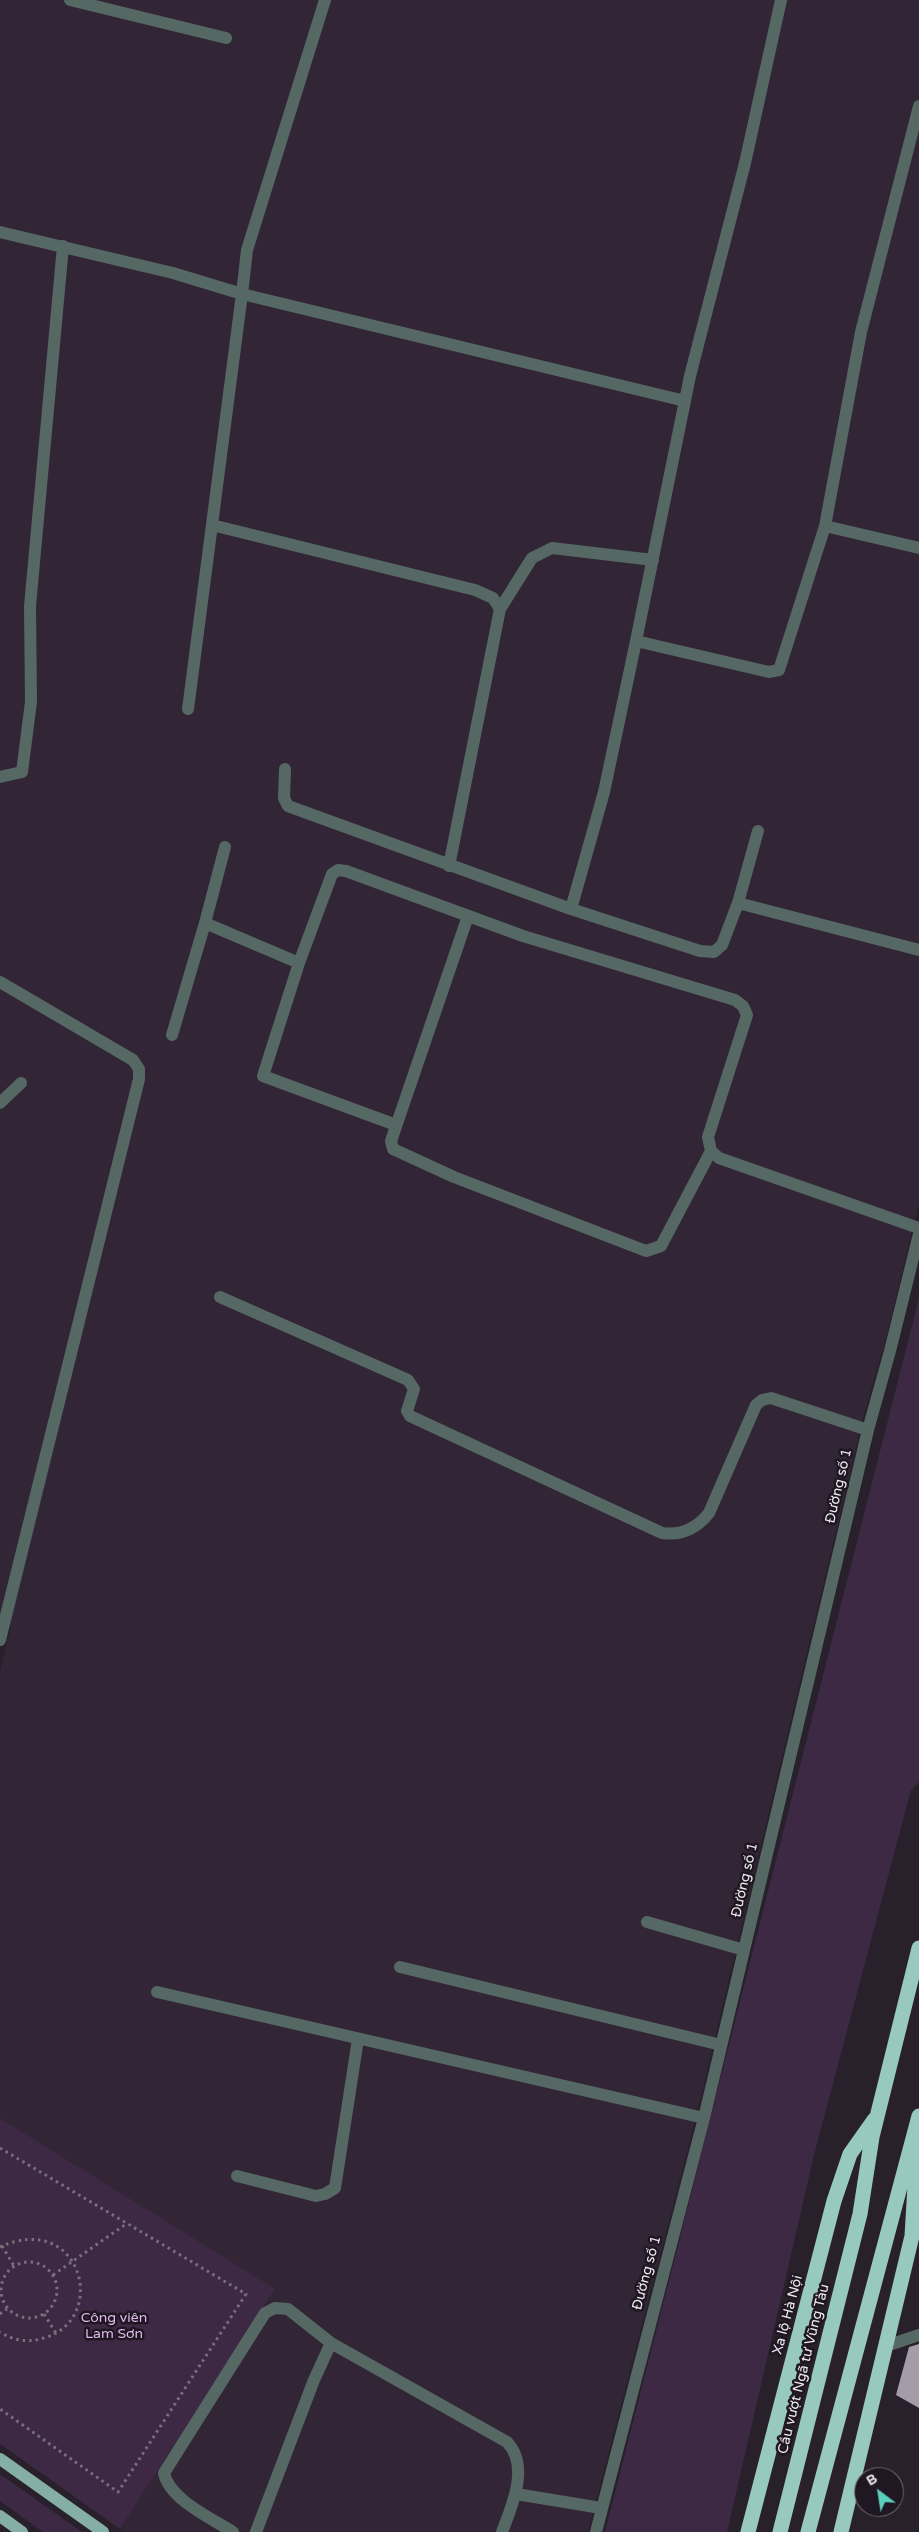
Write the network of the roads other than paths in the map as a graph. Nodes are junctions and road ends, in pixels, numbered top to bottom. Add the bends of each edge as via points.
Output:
1 (70, 0) edge
2 (325, 0) edge
3 (781, 0) edge
4 (226, 38) dead end
5 (919, 106) edge
6 (0, 232) edge
7 (63, 246) junction
8 (242, 294) junction
9 (685, 402) junction
10 (212, 525) junction
11 (825, 526) junction
12 (919, 548) edge
13 (653, 560) junction
14 (500, 609) junction
15 (636, 642) junction
16 (188, 709) dead end
17 (284, 769) dead end
18 (0, 777) edge
19 (758, 831) dead end
20 (225, 848) dead end
21 (449, 866) junction
22 (738, 903) junction
23 (571, 909) junction
24 (468, 916) junction
25 (205, 923) junction
26 (919, 950) edge
27 (299, 963) junction
28 (0, 982) edge
29 (172, 1036) dead end
30 (21, 1083) dead end
31 (0, 1103) edge
32 (396, 1125) junction
33 (711, 1151) junction
34 (919, 1228) edge
35 (919, 1234) edge
36 (220, 1297) dead end
37 (868, 1430) junction
38 (0, 1640) edge
39 (647, 1922) dead end
40 (919, 1948) edge
41 (744, 1950) junction
42 (400, 1967) dead end
43 (157, 1992) dead end
44 (358, 2039) junction
45 (721, 2045) junction
46 (878, 2115) junction
47 (704, 2118) junction
48 (919, 2118) edge
49 (237, 2176) dead end
50 (860, 2214) joint
51 (919, 2335) edge
52 (331, 2343) junction
53 (886, 2346) junction
54 (0, 2459) edge
55 (516, 2494) junction
56 (601, 2508) junction
57 (0, 2516) edge
58 (22, 2532) edge
59 (102, 2532) edge
60 (233, 2532) edge
61 (256, 2532) edge
62 (502, 2532) edge
63 (596, 2532) edge
64 (748, 2532) edge
65 (780, 2532) edge
66 (808, 2532) edge
67 (840, 2532) edge

1 - 4 street
2 - 8 street via 247,250
3 - 9 street via 745,163
5 - 11 street via 862,332
6 - 7 street
7 - 8 street
7 - 18 street via 30,606 31,702 22,772
8 - 9 street
8 - 10 street
9 - 13 street
10 - 14 street via 475,590 493,598
10 - 16 street
11 - 12 street
11 - 15 street via 779,670 769,672
13 - 14 street via 552,548 532,558
13 - 15 street
14 - 21 street
15 - 23 street via 604,792
17 - 21 street via 284,798 288,806
19 - 22 street
20 - 25 street
21 - 23 street
22 - 23 street via 722,945 714,952 700,951
22 - 26 street
24 - 27 street via 338,870 332,874
24 - 32 street
24 - 33 street via 523,936 735,1000 743,1006 747,1015 708,1137
25 - 27 street
25 - 29 street
27 - 32 street via 263,1076
28 - 38 street via 133,1060 139,1069 139,1079
30 - 31 street
32 - 33 street via 391,1142 393,1149 454,1177 646,1251 661,1246
33 - 34 street via 719,1158
35 - 37 street, Đường số 1
36 - 37 street via 408,1380 414,1389 407,1411 410,1416 669,1535 688,1531 704,1520 756,1405 762,1400 771,1398
37 - 41 street, Đường số 1
39 - 41 street
40 - 46 highway, Xa lộ Hà Nội
41 - 45 street, Đường số 1
42 - 45 street
43 - 44 street
44 - 47 street
44 - 49 street via 335,2188 316,2196
45 - 47 street, Đường số 1
46 - 50 highway, Xa lộ Hà Nội
46 - 64 highway, Xa lộ Hà Nội via 850,2154 834,2201
47 - 56 street, Đường số 1
48 - 53 highway via 912,2236
48 - 66 highway
50 - 65 highway, Cầu vượt Ngã tư Vũng Tàu
51 - 53 street
52 - 55 street via 507,2442 515,2450 517,2459
52 - 60 street via 288,2309 275,2308 265,2313 164,2473 173,2493
52 - 61 street
53 - 67 highway
54 - 59 main road
55 - 56 street
55 - 62 street
56 - 63 street, Đường số 1
57 - 58 main road

